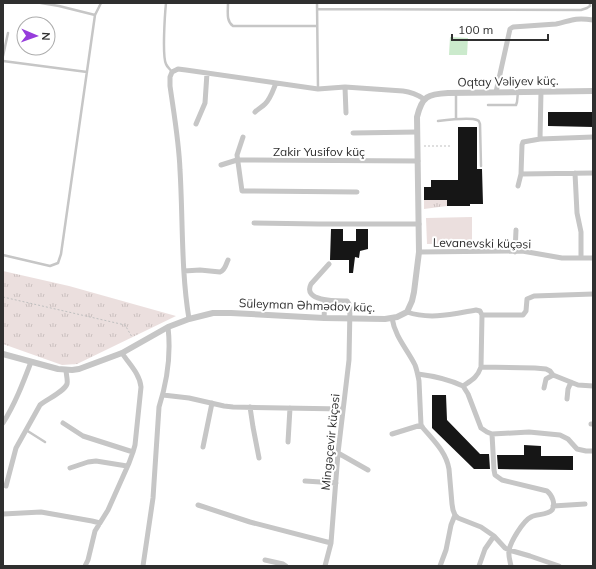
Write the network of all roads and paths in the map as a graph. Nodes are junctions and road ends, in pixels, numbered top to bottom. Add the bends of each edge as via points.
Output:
1 (41, 3) edge
2 (101, 3) edge
3 (166, 3) edge
4 (228, 3) edge
5 (317, 3) edge
6 (590, 3) edge
7 (317, 9) junction
8 (95, 15) junction
9 (593, 20) edge
10 (317, 26) junction
11 (8, 33) dead end
12 (3, 56) edge
13 (3, 61) edge
14 (87, 72) junction
15 (172, 72) junction
16 (207, 73) junction
17 (276, 83) junction
18 (345, 87) junction
19 (318, 89) junction
20 (541, 91) junction
21 (593, 91) edge
22 (496, 92) junction
23 (518, 92) junction
24 (456, 93) junction
25 (424, 99) junction
26 (488, 105) dead end
27 (255, 112) dead end
28 (346, 113) dead end
29 (456, 119) junction
30 (438, 121) dead end
31 (196, 124) dead end
32 (353, 132) dead end
33 (417, 132) junction
34 (243, 137) dead end
35 (593, 137) edge
36 (540, 139) junction
37 (418, 146) junction
38 (451, 146) dead end
39 (237, 160) junction
40 (418, 161) junction
41 (221, 165) dead end
42 (481, 166) dead end
43 (575, 173) junction
44 (593, 173) edge
45 (522, 174) junction
46 (518, 186) dead end
47 (357, 192) dead end
48 (254, 223) dead end
49 (419, 224) junction
50 (516, 230) dead end
51 (419, 252) junction
52 (515, 252) junction
53 (3, 255) edge
54 (581, 258) junction
55 (593, 258) edge
56 (228, 260) dead end
57 (329, 264) dead end
58 (184, 271) junction
59 (593, 294) edge
60 (3, 297) edge
61 (325, 301) junction
62 (407, 312) junction
63 (482, 315) junction
64 (324, 318) junction
65 (392, 318) junction
66 (189, 319) junction
67 (350, 319) junction
68 (168, 327) junction
69 (132, 337) dead end
70 (122, 353) junction
71 (3, 354) edge
72 (31, 362) junction
73 (481, 367) junction
74 (66, 370) junction
75 (418, 374) junction
76 (553, 375) junction
77 (571, 382) junction
78 (463, 386) junction
79 (593, 386) edge
80 (544, 388) dead end
81 (163, 395) junction
82 (568, 399) dead end
83 (212, 403) junction
84 (250, 408) junction
85 (290, 408) junction
86 (343, 409) junction
87 (3, 423) edge
88 (63, 424) dead end
89 (421, 425) junction
90 (26, 430) junction
91 (392, 434) dead end
92 (492, 434) junction
93 (45, 442) dead end
94 (288, 442) dead end
95 (203, 447) dead end
96 (593, 451) edge
97 (133, 452) junction
98 (338, 453) junction
99 (259, 458) dead end
100 (128, 466) junction
101 (70, 468) dead end
102 (368, 470) dead end
103 (305, 481) dead end
104 (336, 483) junction
105 (6, 486) dead end
106 (585, 504) dead end
107 (198, 505) dead end
108 (553, 506) junction
109 (3, 514) edge
110 (455, 515) junction
111 (100, 523) junction
112 (494, 536) junction
113 (331, 543) junction
114 (509, 550) junction
115 (265, 560) dead end
116 (85, 566) edge
117 (143, 566) edge
118 (286, 566) edge
119 (325, 566) edge
120 (440, 566) edge
121 (479, 566) edge
122 (511, 566) edge
123 (559, 566) edge

1 - 8 lane
2 - 8 lane
3 - 15 lane via 164,55
4 - 10 lane via 228,20 233,26
5 - 7 lane
6 - 7 lane via 590,6 581,10
7 - 10 lane
8 - 14 lane
9 - 22 street via 577,19 510,29
10 - 19 lane
11 - 12 lane
13 - 14 lane
14 - 53 lane via 58,263 50,266
15 - 16 street via 178,69
15 - 58 street via 170,86 180,168
16 - 17 street
16 - 31 street via 205,103
17 - 19 street
17 - 27 street via 266,103
18 - 19 street
18 - 25 street via 409,92
18 - 28 street
20 - 21 street, Oqtay Vəliyev küç.
20 - 23 street, Oqtay Vəliyev küç.
20 - 36 street
22 - 23 street, Oqtay Vəliyev küç.
22 - 24 street, Oqtay Vəliyev küç.
23 - 26 lane via 516,105
24 - 25 street, Oqtay Vəliyev küç. via 431,95
24 - 29 lane
25 - 33 street via 418,113
29 - 30 lane
29 - 42 lane via 479,121
32 - 33 street
33 - 37 street
34 - 39 street
35 - 36 street
36 - 45 street via 523,142
37 - 38 path
37 - 40 street
39 - 40 street, Zakir Yusifov küç
39 - 41 street, Zakir Yusifov küç
39 - 47 street via 242,191
40 - 49 street
43 - 44 street
43 - 45 street
43 - 54 street
45 - 46 street
48 - 49 street
49 - 51 street
50 - 52 street
51 - 52 street, Levanevski küçəsi
51 - 62 street via 414,292
52 - 54 street, Levanevski küçəsi
54 - 55 street, Levanevski küçəsi
56 - 58 street via 222,272
57 - 61 street via 310,287 314,296
58 - 66 street
59 - 63 street via 534,296 527,299 523,315
60 - 69 path via 125,326
61 - 64 street
61 - 67 street, Mingəçevir küçəsi via 347,301
62 - 63 street via 431,316 476,310
62 - 65 street, Süleyman Əhmədov küç.
63 - 73 street
64 - 66 street, Süleyman Əhmədov küç. via 213,313
64 - 67 street, Süleyman Əhmədov küç.
65 - 67 street, Süleyman Əhmədov küç.
65 - 75 street via 397,335
66 - 68 street, Süleyman Əhmədov küç.
67 - 86 street, Mingəçevir küçəsi via 349,360
68 - 70 street, Süleyman Əhmədov küç.
68 - 81 street via 170,342
70 - 74 street, Süleyman Əhmədov küç. via 87,367
70 - 97 street via 139,376 142,387
71 - 72 street, Süleyman Əhmədov küç.
72 - 74 street, Süleyman Əhmədov küç.
72 - 87 street via 11,411
73 - 76 street via 546,369
73 - 78 street via 475,378
74 - 90 street via 64,387 40,405
75 - 78 street via 445,379
75 - 89 street
76 - 77 street
76 - 80 street via 546,379
77 - 79 street
77 - 82 street
78 - 92 street via 481,428
81 - 83 street
81 - 117 street via 159,407 153,498
83 - 84 street
83 - 95 street
84 - 85 street
84 - 99 street
85 - 86 street
85 - 94 street
86 - 98 street, Mingəçevir küçəsi
88 - 97 street via 83,436
89 - 91 street
89 - 110 street via 438,445 448,463 452,510
90 - 93 lane
90 - 105 street via 16,448
92 - 96 street via 529,432 560,435 577,449
92 - 108 street via 495,475 502,480 547,491 553,500
97 - 100 street
98 - 102 street
98 - 104 street, Mingəçevir küçəsi
100 - 101 street via 96,461
100 - 111 street
103 - 104 street
104 - 113 street, Mingəçevir küçəsi
106 - 108 street
107 - 113 street via 250,522
108 - 114 street via 552,511 531,517 522,525
109 - 111 street via 41,512
110 - 112 street
110 - 120 street
111 - 116 street via 95,531
112 - 114 street
112 - 121 street
113 - 119 street, Mingəçevir küçəsi
114 - 122 street
114 - 123 street
115 - 118 street

